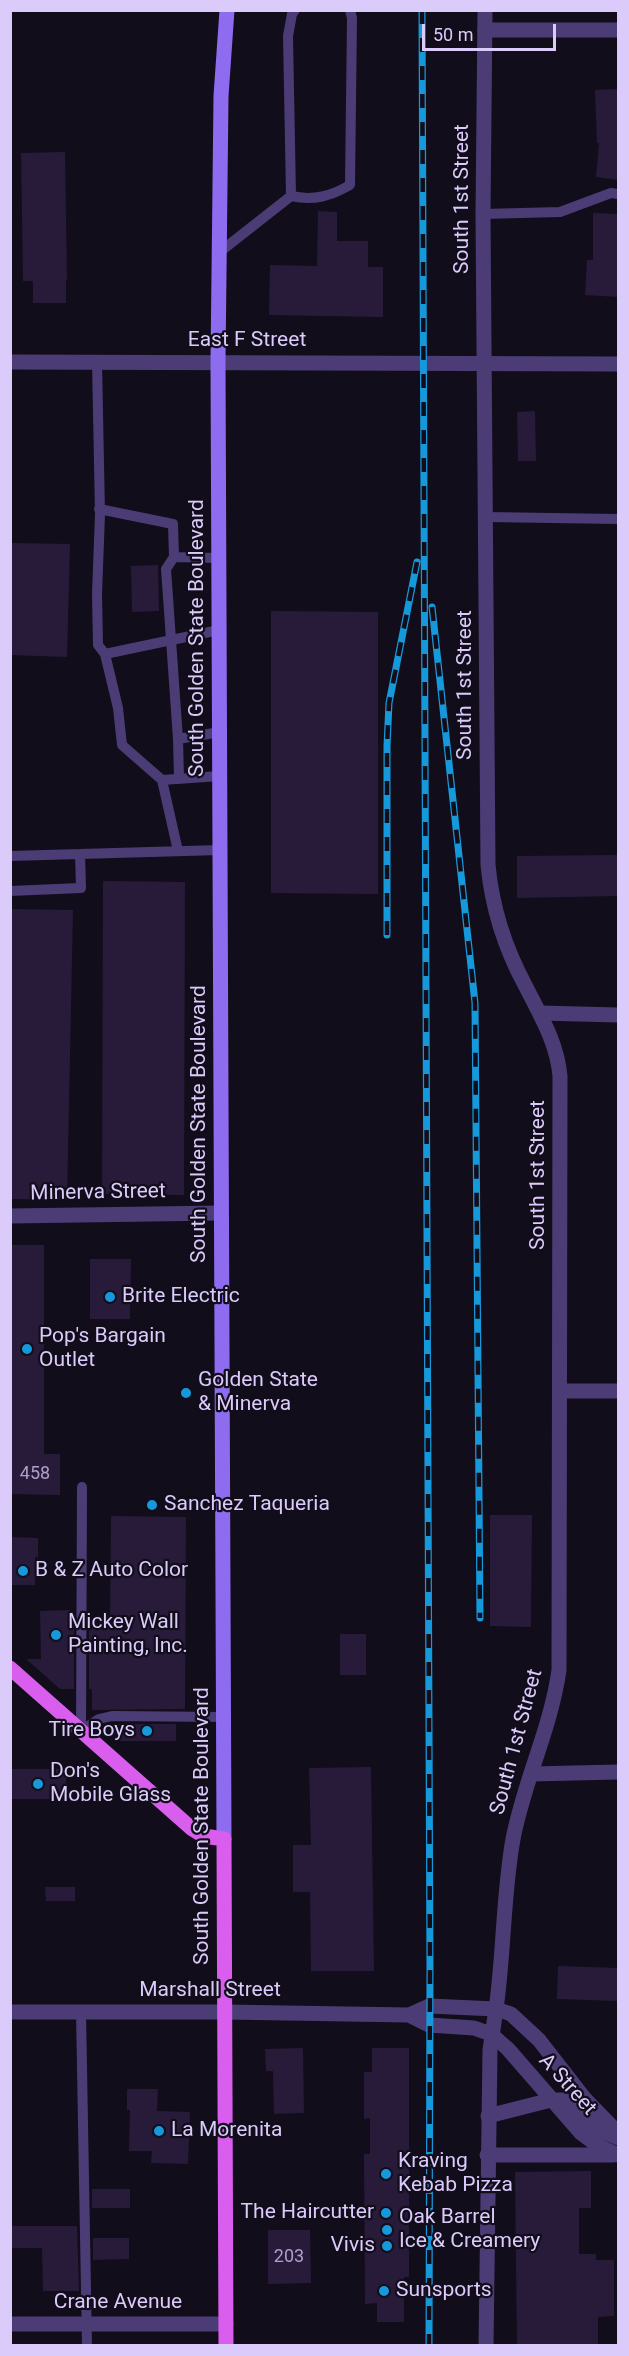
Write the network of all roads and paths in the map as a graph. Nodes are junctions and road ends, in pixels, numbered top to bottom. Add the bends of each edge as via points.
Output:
1 (227, 10) edge
2 (295, 10) edge
3 (350, 10) edge
4 (484, 10) edge
5 (485, 30) junction
6 (618, 30) edge
7 (618, 194) edge
8 (291, 196) junction
9 (483, 214) junction
10 (221, 252) junction
11 (10, 362) edge
12 (97, 362) junction
13 (218, 362) junction
14 (484, 363) junction
15 (618, 364) edge
16 (99, 509) junction
17 (486, 517) junction
18 (618, 519) edge
19 (174, 557) junction
20 (219, 558) junction
21 (219, 630) junction
22 (172, 640) junction
23 (105, 654) junction
24 (220, 732) junction
25 (178, 739) junction
26 (220, 777) junction
27 (179, 778) junction
28 (162, 780) junction
29 (220, 850) junction
30 (178, 851) junction
31 (80, 854) junction
32 (10, 856) edge
33 (10, 891) edge
34 (540, 1013) junction
35 (618, 1015) edge
36 (221, 1213) junction
37 (10, 1216) edge
38 (561, 1391) junction
39 (618, 1391) edge
40 (82, 1487) dead end
41 (10, 1668) edge
42 (223, 1717) junction
43 (81, 1731) junction
44 (618, 1772) edge
45 (531, 1774) junction
46 (224, 1839) junction
47 (496, 2009) junction
48 (10, 2012) edge
49 (81, 2012) junction
50 (225, 2012) junction
51 (409, 2015) junction
52 (491, 2034) junction
53 (551, 2100) junction
54 (488, 2115) junction
55 (618, 2133) edge
56 (618, 2138) edge
57 (487, 2155) junction
58 (618, 2155) edge
59 (10, 2324) edge
60 (87, 2324) junction
61 (226, 2324) junction
62 (87, 2346) edge
63 (226, 2346) edge
64 (486, 2346) edge

1 - 10 main road, South Golden State Boulevard via 221,96
2 - 8 lane via 288,36
3 - 8 lane via 350,185 330,196
4 - 5 street, South 1st Street
5 - 6 street
5 - 9 street, South 1st Street
7 - 9 lane via 611,193 560,213
8 - 10 lane
9 - 14 street, South 1st Street
10 - 13 main road, South Golden State Boulevard
11 - 12 street, East F Street
12 - 13 street, East F Street
12 - 16 lane
13 - 14 street, East F Street
13 - 20 main road, South Golden State Boulevard
14 - 15 street, East F Street
14 - 17 street, South 1st Street
16 - 19 lane via 173,524
16 - 23 lane via 98,645
17 - 18 lane
17 - 34 street, South 1st Street via 490,880 506,945
19 - 20 lane
19 - 22 lane via 166,569
20 - 21 main road, South Golden State Boulevard
21 - 22 lane
21 - 24 main road, South Golden State Boulevard
22 - 23 lane
22 - 25 lane
23 - 28 lane via 122,745
24 - 25 lane
24 - 26 main road, South Golden State Boulevard
25 - 27 lane
26 - 27 lane
26 - 29 main road, South Golden State Boulevard
27 - 28 lane
28 - 30 lane
29 - 30 lane
29 - 36 main road, South Golden State Boulevard
30 - 31 lane
31 - 32 lane
31 - 33 lane via 81,888
34 - 35 street
34 - 38 street, South 1st Street via 555,1048 560,1076
36 - 37 street, Minerva Street
36 - 42 main road, South Golden State Boulevard
38 - 39 street
38 - 45 street, South 1st Street via 559,1670 550,1716
40 - 43 lane
41 - 43 main road
42 - 43 lane via 112,1716
42 - 46 main road, South Golden State Boulevard
43 - 46 main road via 191,1828 204,1836
44 - 45 street
45 - 47 street, South 1st Street via 513,1840
46 - 50 main road, South Golden State Boulevard
47 - 51 street, Marshall Street via 429,2006
47 - 52 street, South 1st Street
47 - 55 street, A Street via 511,2014 528,2029
48 - 49 street, Marshall Street
49 - 50 street, Marshall Street
49 - 60 lane
50 - 51 street, Marshall Street
50 - 61 main road, South Golden State Boulevard
51 - 52 street, Marshall Street via 429,2025 474,2028
52 - 53 street, A Street
52 - 54 street, South 1st Street
53 - 54 street
53 - 56 street via 566,2102 593,2127
53 - 58 street, A Street via 581,2133
54 - 57 street, South 1st Street
57 - 58 street
57 - 64 street, South 1st Street
59 - 60 street, Crane Avenue
60 - 61 street, Crane Avenue
60 - 62 lane
61 - 63 main road, South Golden State Boulevard

